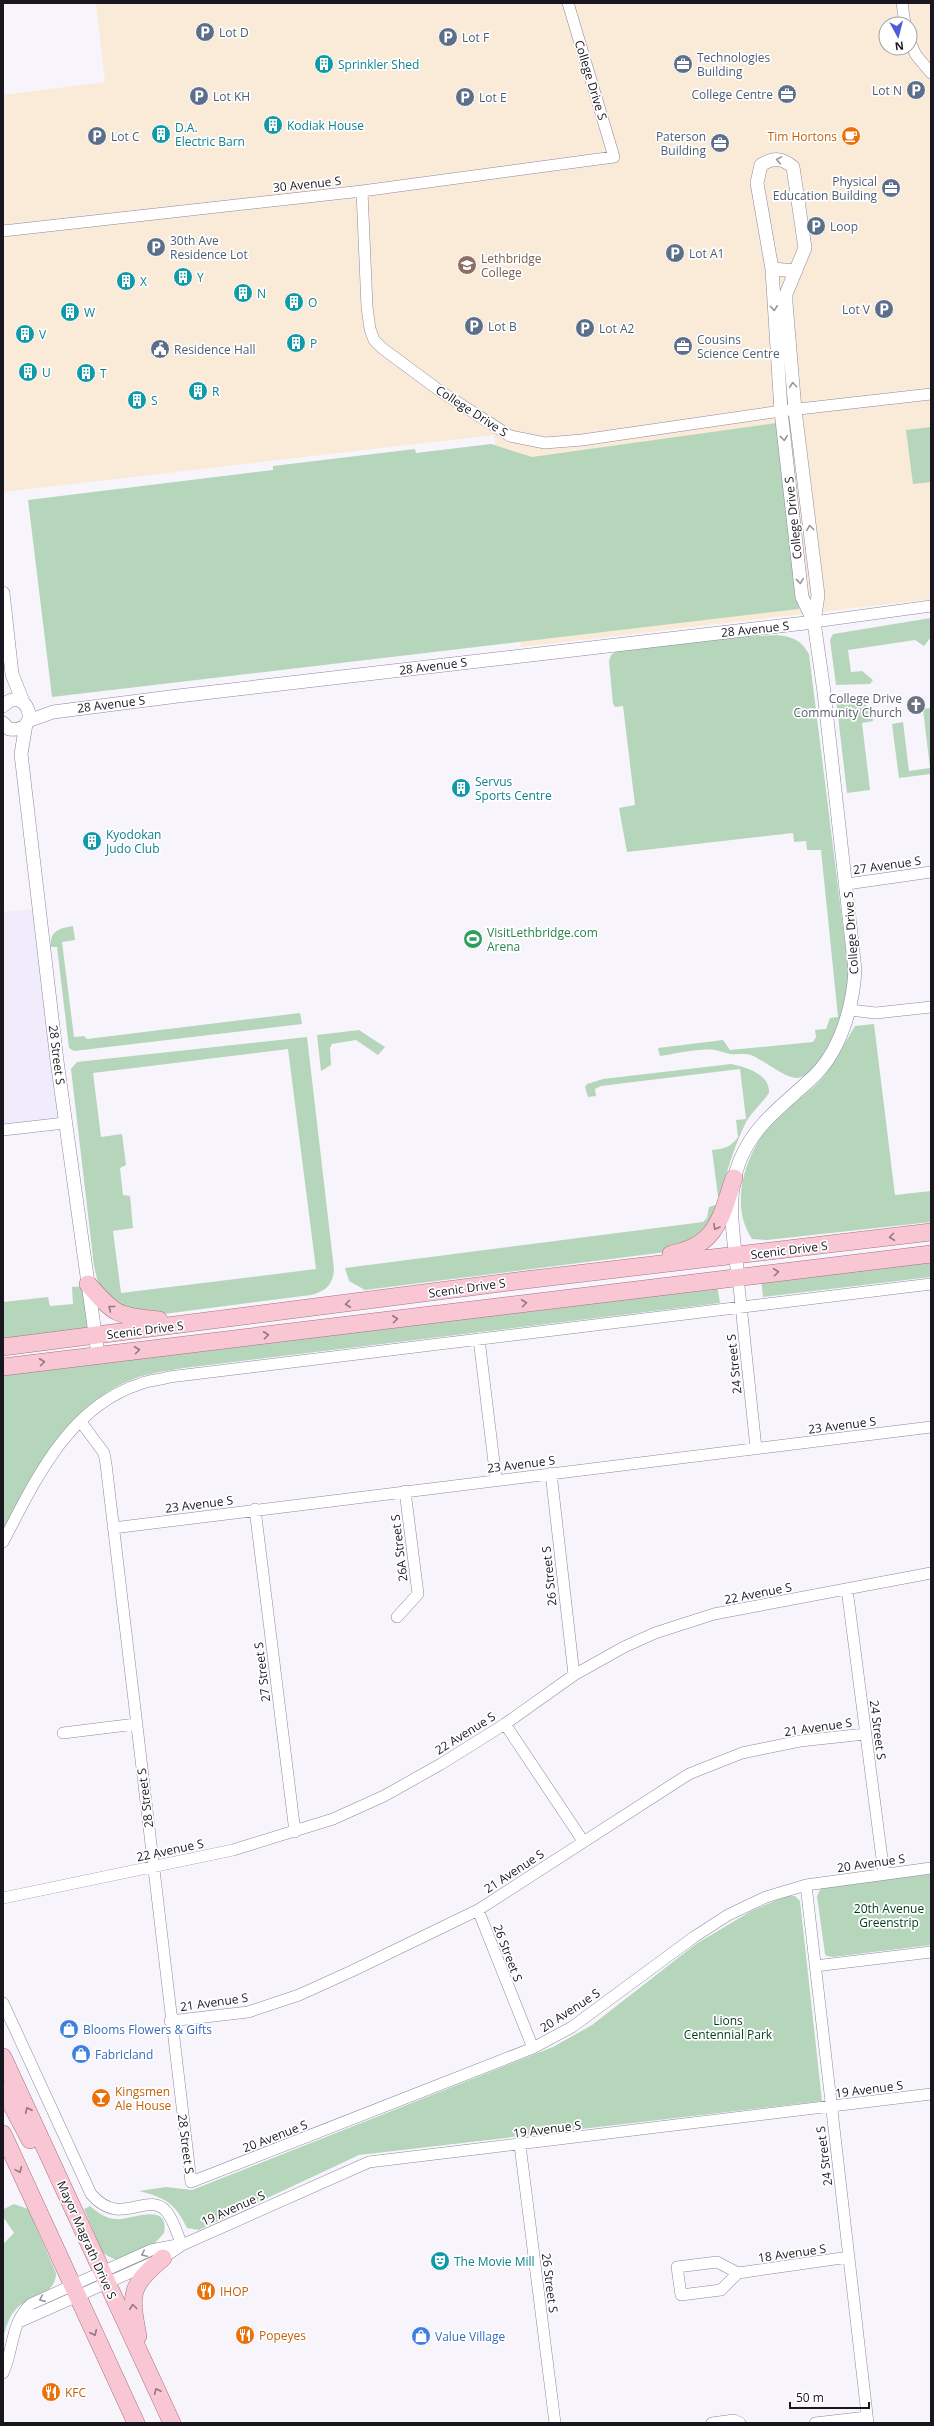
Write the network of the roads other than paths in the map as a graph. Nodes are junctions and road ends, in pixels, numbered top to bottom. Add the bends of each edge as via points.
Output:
1 (568, 3) edge
2 (902, 3) edge
3 (904, 16) edge
4 (917, 56) edge
5 (931, 73) edge
6 (614, 157) joint
7 (362, 191) junction
8 (3, 231) edge
9 (772, 269) junction
10 (796, 271) junction
11 (931, 394) edge
12 (795, 410) junction
13 (782, 411) junction
14 (3, 593) edge
15 (931, 606) edge
16 (814, 622) junction
17 (12, 674) junction
18 (5, 704) edge
19 (25, 704) junction
20 (53, 712) junction
21 (27, 722) junction
22 (5, 726) edge
23 (21, 754) junction
24 (931, 872) edge
25 (847, 884) junction
26 (931, 1007) edge
27 (850, 1010) junction
28 (65, 1123) junction
29 (3, 1130) edge
30 (734, 1178) junction
31 (931, 1232) edge
32 (931, 1254) edge
33 (735, 1256) junction
34 (738, 1277) junction
35 (525, 1280) junction
36 (88, 1284) junction
37 (931, 1284) edge
38 (741, 1308) junction
39 (189, 1324) junction
40 (96, 1336) junction
41 (479, 1339) junction
42 (3, 1347) edge
43 (98, 1355) junction
44 (3, 1367) edge
45 (80, 1422) junction
46 (931, 1427) edge
47 (756, 1448) junction
48 (551, 1473) junction
49 (496, 1479) junction
50 (405, 1491) junction
51 (255, 1510) junction
52 (114, 1528) junction
53 (3, 1542) edge
54 (931, 1573) edge
55 (847, 1589) junction
56 (397, 1617) dead end
57 (574, 1675) junction
58 (136, 1724) junction
59 (505, 1724) junction
60 (63, 1733) dead end
61 (865, 1734) junction
62 (294, 1832) junction
63 (582, 1841) junction
64 (153, 1866) junction
65 (931, 1868) edge
66 (884, 1874) junction
67 (806, 1885) junction
68 (3, 1898) edge
69 (478, 1910) junction
70 (931, 1952) edge
71 (815, 1966) junction
72 (3, 2003) edge
73 (170, 2021) junction
74 (534, 2048) junction
75 (3, 2057) edge
76 (3, 2089) edge
77 (931, 2094) edge
78 (831, 2107) junction
79 (3, 2134) edge
80 (520, 2145) junction
81 (191, 2182) joint
82 (68, 2196) junction
83 (182, 2244) junction
84 (163, 2258) junction
85 (849, 2258) junction
86 (738, 2273) junction
87 (104, 2278) junction
88 (75, 2292) junction
89 (142, 2360) junction
90 (3, 2373) edge
91 (868, 2420) edge
92 (136, 2423) edge
93 (172, 2423) edge
94 (555, 2423) edge
95 (712, 2423) edge
96 (740, 2423) edge
97 (815, 2423) edge

1 - 6 street, College Drive S
2 - 3 street
4 - 5 street
6 - 7 street, 30 Avenue S
7 - 8 street, 30 Avenue S
7 - 13 street, College Drive S via 367,307 374,340 440,391 510,436 545,443 582,440
9 - 10 street
10 -> 9 street, College Drive S via 805,248 796,178 793,167 785,160 775,159 761,165 757,178
9 -> 13 street, College Drive S
12 -> 10 street, College Drive S via 786,294
11 - 12 street, College Drive S
12 - 13 street, College Drive S
16 -> 12 street, College Drive S via 818,595
13 -> 16 street, College Drive S via 802,597
14 - 17 street
15 - 16 street
16 - 20 street, 28 Avenue S
16 - 25 street, College Drive S
17 - 18 street
17 - 19 street
18 - 19 street via 14,700
19 - 20 street
19 - 21 street via 30,714
20 - 21 street
21 - 22 street via 20,729
21 - 23 street
22 - 23 street
23 - 28 street, 28 Street S
24 - 25 street, 27 Avenue S
25 - 27 street, College Drive S via 855,970
26 - 27 street via 876,1013
27 - 30 street, College Drive S via 829,1055 812,1078 756,1129
28 - 29 street
28 - 36 street, 28 Street S
30 - 33 street, College Drive S via 732,1221
30 -> 35 main road via 714,1231 698,1246 687,1251
31 -> 33 main road, Scenic Drive S
34 -> 32 main road, Scenic Drive S
33 - 34 street, College Drive S
33 - 35 main road, Scenic Drive S
34 - 38 street, 24 Street S
43 -> 34 main road, Scenic Drive S
35 -> 39 main road, Scenic Drive S
39 -> 36 main road via 124,1316 105,1303
36 - 40 street, 28 Street S
37 - 38 street
38 - 41 street
38 - 47 street, 24 Street S
39 - 40 main road, Scenic Drive S
40 - 42 main road, Scenic Drive S
40 - 43 street, 28 Street S
41 - 45 street via 170,1377 140,1384 118,1394
41 - 49 street
44 -> 43 main road, Scenic Drive S
45 - 52 street, 28 Street S via 104,1453
45 - 53 street via 59,1443 28,1493
46 - 47 street, 23 Avenue S
47 - 48 street, 23 Avenue S
48 - 49 street, 23 Avenue S
48 - 57 street, 26 Street S
49 - 50 street, 23 Avenue S
50 - 51 street, 23 Avenue S
50 - 56 street, 26A Street S via 418,1594
51 - 52 street, 23 Avenue S
51 - 62 street, 27 Street S
52 - 58 street, 28 Street S
54 - 55 street, 22 Avenue S
55 - 57 street, 22 Avenue S via 714,1614 688,1622 624,1647
55 - 61 street, 24 Street S
57 - 59 street, 22 Avenue S
58 - 60 street
58 - 64 street, 28 Street S
59 - 62 street, 22 Avenue S via 384,1796 333,1819
59 - 63 street
61 - 63 street, 21 Avenue S via 800,1741 742,1753 688,1774
61 - 66 street, 24 Street S
62 - 64 street, 22 Avenue S via 233,1850
63 - 69 street, 21 Avenue S
64 - 68 street, 22 Avenue S
64 - 73 street, 28 Street S
65 - 66 street, 20 Avenue S
66 - 67 street, 20 Avenue S
67 - 71 street, 24 Street S
67 - 74 street, 20 Avenue S via 766,1897 728,1915 572,2027
69 - 73 street, 21 Avenue S via 299,1995 248,2012
69 - 74 street, 26 Street S
70 - 71 street
71 - 78 street, 24 Street S
72 - 83 street, Mayor Magrath Drive S via 91,2194 97,2201 114,2210 131,2210 144,2205 160,2207 166,2211
73 - 81 street, 28 Street S
74 - 81 street, 20 Avenue S
82 -> 75 main road, Mayor Magrath Drive S
76 - 82 main road via 44,2167
77 - 78 street, 19 Avenue S
78 - 80 street, 19 Avenue S
78 - 85 street, 24 Street S
79 -> 88 main road
80 - 83 street, 19 Avenue S via 369,2162
80 - 94 street, 26 Street S
82 - 87 main road, Mayor Magrath Drive S
83 - 84 street, 19 Avenue S
83 -> 87 street, 19 Avenue S via 151,2250
84 - 87 street, 19 Avenue S
89 -> 84 main road via 132,2302 134,2292 143,2275
85 - 86 street, 18 Avenue S
85 - 91 street, 24 Street S
86 - 86 street via 717,2262 677,2267 680,2295 721,2290
87 - 88 street, 19 Avenue S
87 - 89 main road, Mayor Magrath Drive S
88 - 90 street, 19 Avenue S via 31,2304 25,2310 12,2338
88 -> 92 main road
93 -> 89 main road, Mayor Magrath Drive S
91 - 97 street
95 - 96 street via 734,2420

